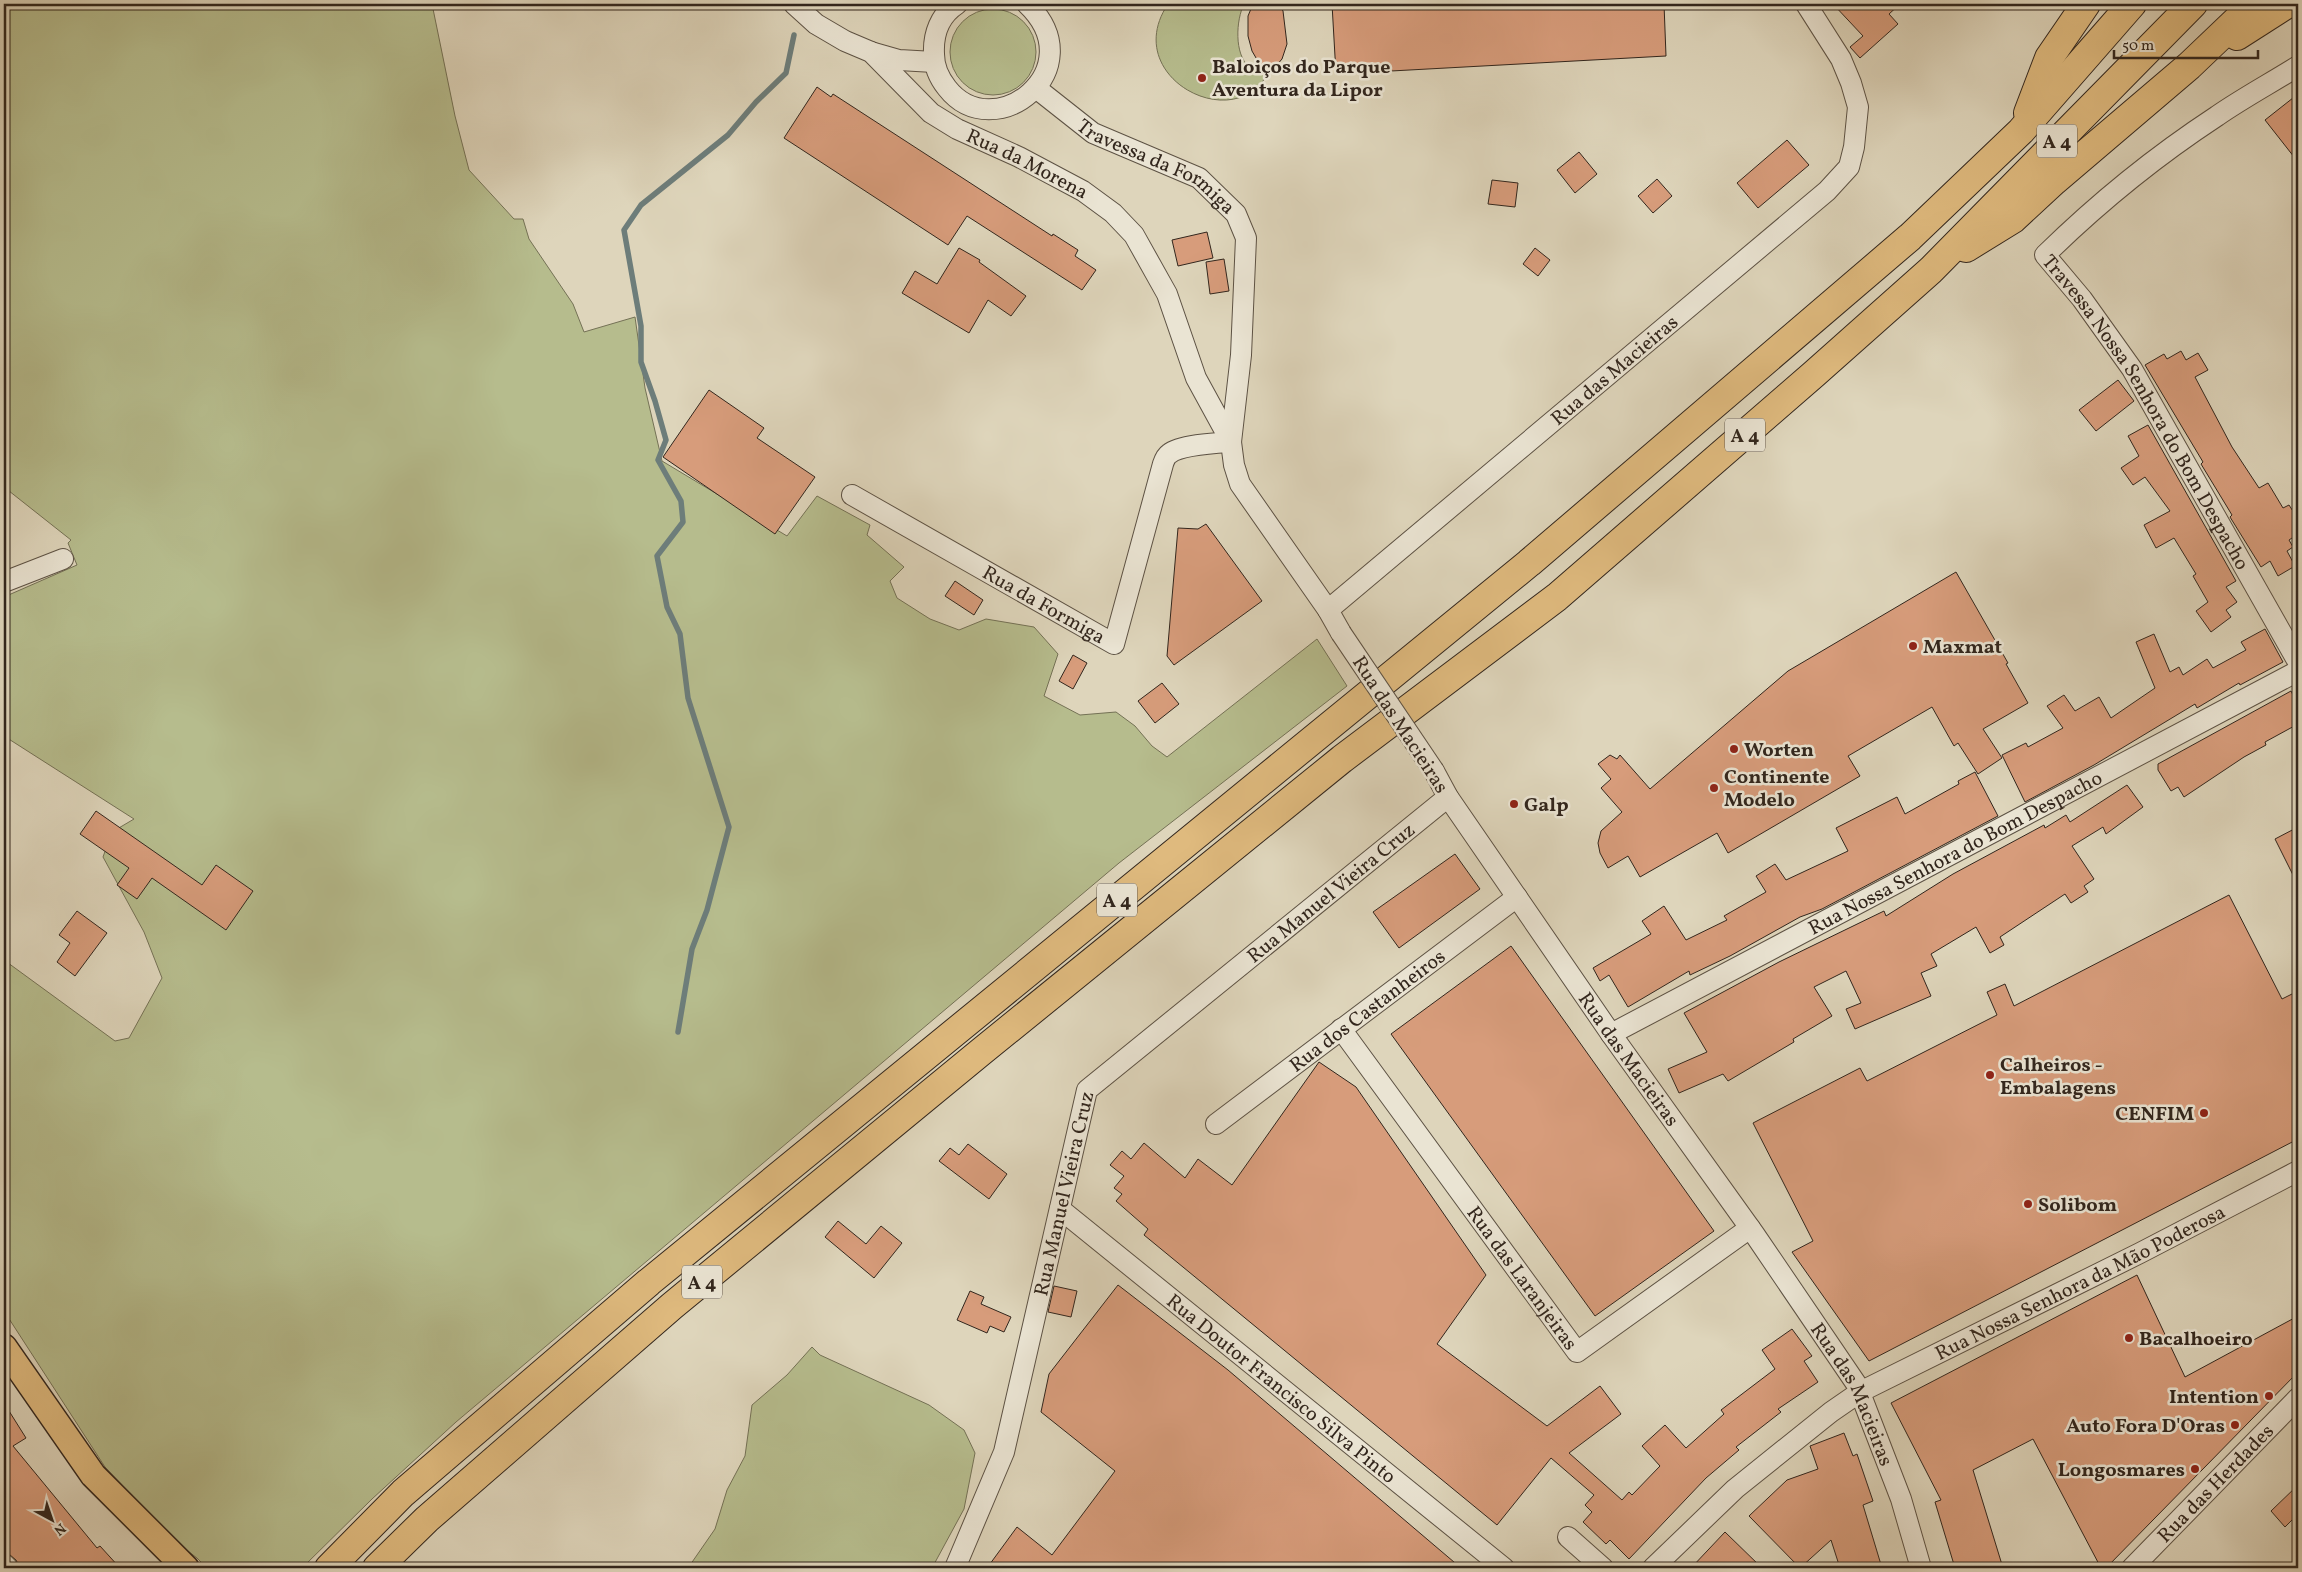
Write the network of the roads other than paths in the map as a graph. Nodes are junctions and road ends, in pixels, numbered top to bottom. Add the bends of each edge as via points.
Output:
1 (794, 4) edge
2 (957, 4) edge
3 (1028, 4) edge
4 (1806, 4) edge
5 (2086, 4) edge
6 (2132, 4) edge
7 (2193, 4) edge
8 (2254, 4) edge
9 (2287, 4) edge
10 (871, 52) junction
11 (934, 62) junction
12 (2189, 66) junction
13 (2298, 66) edge
14 (1036, 88) junction
15 (2021, 131) junction
16 (1930, 270) junction
17 (1231, 442) junction
18 (852, 494) dead end
19 (63, 559) dead end
20 (4, 582) edge
21 (1328, 610) junction
22 (2298, 662) edge
23 (2298, 671) edge
24 (1448, 797) junction
25 (1517, 897) junction
26 (1341, 1029) junction
27 (1612, 1034) junction
28 (1216, 1124) dead end
29 (2298, 1171) edge
30 (1060, 1209) junction
31 (1750, 1228) junction
32 (4, 1347) edge
33 (1860, 1392) junction
34 (2298, 1398) edge
35 (1568, 1537) dead end
36 (4, 1564) edge
37 (178, 1566) edge
38 (8, 1568) edge
39 (329, 1568) edge
40 (377, 1568) edge
41 (955, 1568) edge
42 (1504, 1568) edge
43 (1603, 1568) edge
44 (1653, 1568) edge
45 (1921, 1568) edge
46 (2132, 1568) edge

1 - 10 street, Rua da Morena via 816,24
2 - 11 street via 939,23 933,42
3 - 14 street via 1044,24 1050,52 1046,72
4 - 21 street, Rua das Macieiras via 1840,59 1858,108 1849,167 1827,191
5 - 15 highway via 2049,58
6 - 15 highway, A 4
7 - 16 highway, A 4
8 - 12 highway
9 - 12 highway
10 - 11 street via 900,60
10 - 17 street, Rua da Morena via 931,113 1083,191 1113,212 1134,235 1167,294 1196,378
11 - 14 street via 940,80 952,94 968,104 986,109 1004,108 1022,100
12 - 16 highway via 2014,219
13 - 22 street, Travessa Nossa Senhora do Bom Despacho via 2234,104 2172,148 2094,209 2045,255 2082,298 2132,369
14 - 17 street, Travessa da Formiga via 1093,133 1199,178 1236,214 1246,238 1241,355
15 - 39 highway, A 4 via 1910,237 1529,563 650,1282 403,1493
16 - 40 highway, A 4 via 1557,597 1342,759 672,1306 426,1519
17 - 18 street, Rua da Formiga via 1187,448 1169,454 1162,464 1114,644
17 - 21 street via 1240,484
19 - 20 street
21 - 24 street, Rua das Macieiras, bridge
23 - 27 street, Rua Nossa Senhora do Bom Despacho
24 - 25 street, Rua das Macieiras
24 - 30 street, Rua Manuel Vieira Cruz via 1088,1090
25 - 26 street, Rua dos Castanheiros
25 - 27 street, Rua das Macieiras
26 - 28 street, Rua dos Castanheiros
26 - 31 street, Rua das Laranjeiras via 1577,1352
27 - 31 street, Rua das Macieiras
29 - 33 street, Rua Nossa Senhora da Mão Poderosa
30 - 41 street, Rua Manuel Vieira Cruz via 1004,1452
30 - 42 street, Rua Doutor Francisco Silva Pinto
31 - 33 street, Rua das Macieiras
32 - 37 main road via 93,1475
33 - 44 street, Rua Nossa Senhora da Mão Poderosa via 1735,1489
33 - 45 street, Rua das Macieiras via 1901,1498
34 - 46 street, Rua das Herdades
35 - 43 street
36 - 38 street

